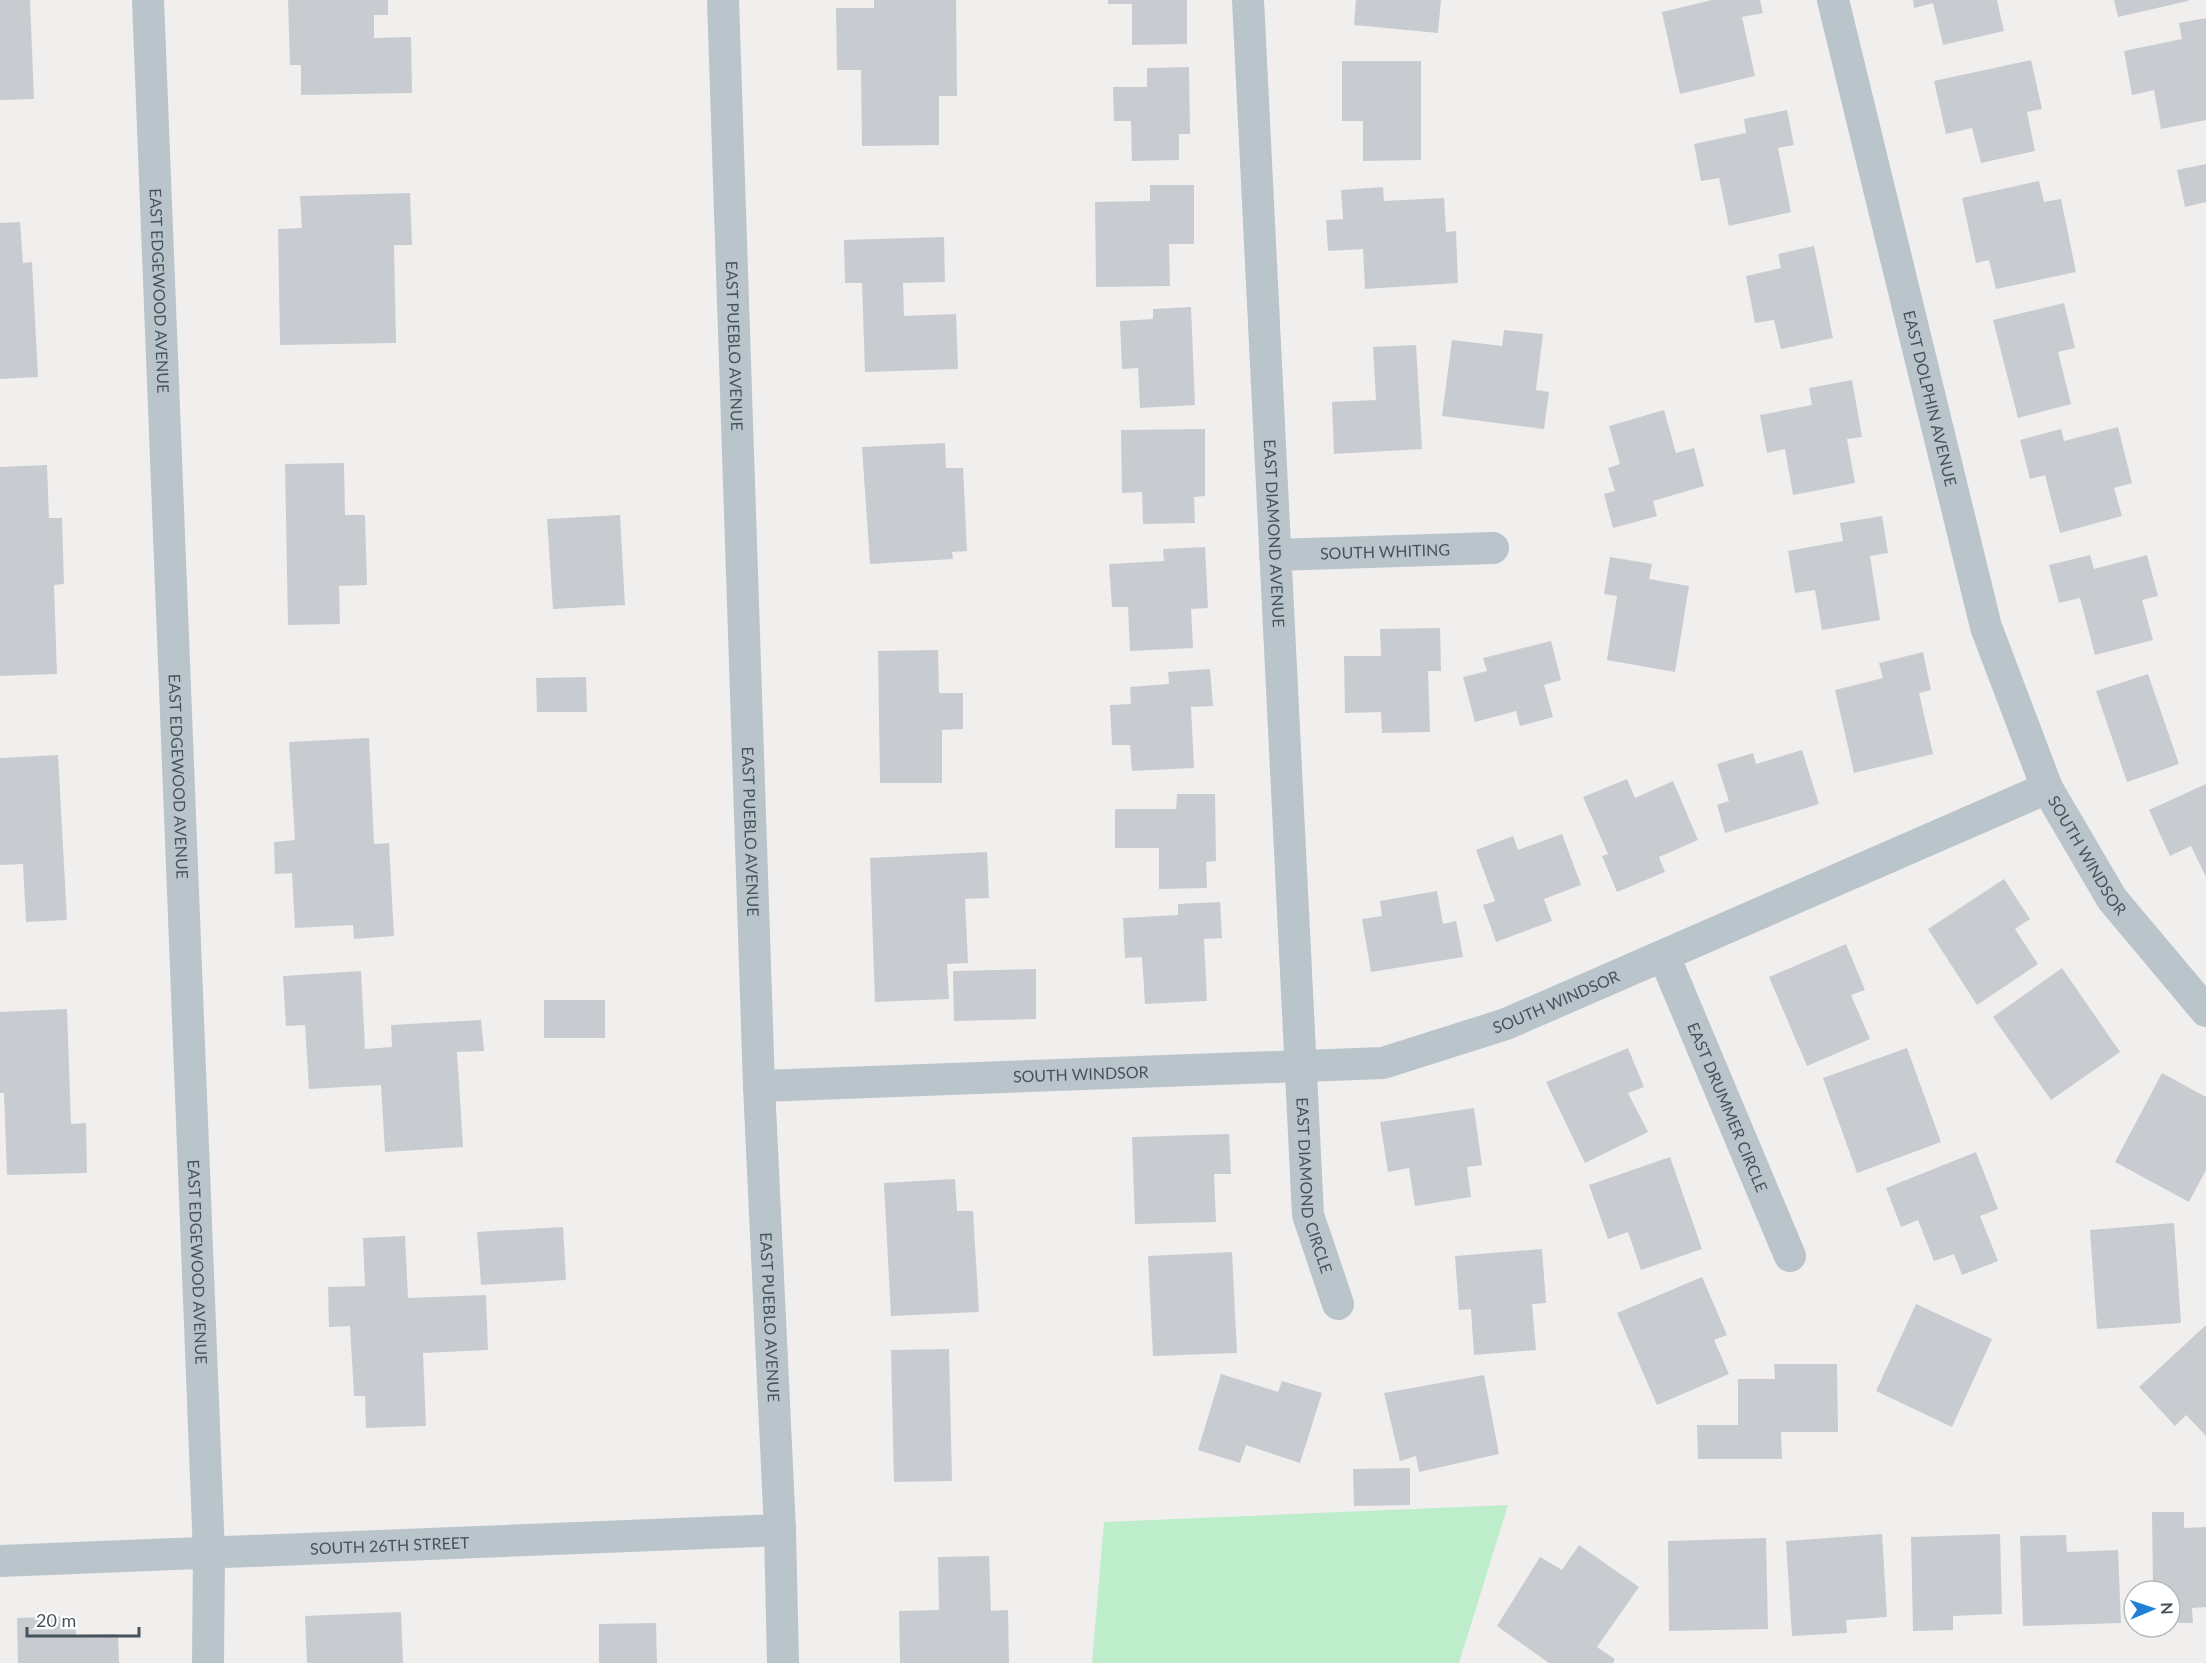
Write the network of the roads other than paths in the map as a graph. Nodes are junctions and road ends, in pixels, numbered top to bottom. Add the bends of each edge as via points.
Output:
1 (148, 0) edge
2 (723, 0) edge
3 (1248, 0) edge
4 (1833, 0) edge
5 (1493, 548) dead end
6 (1275, 555) junction
7 (2047, 788) junction
8 (1664, 956) junction
9 (2206, 1011) edge
10 (1299, 1066) junction
11 (759, 1086) junction
12 (1790, 1256) dead end
13 (1338, 1304) dead end
14 (780, 1530) junction
15 (209, 1554) junction
16 (0, 1561) edge
17 (207, 1663) edge
18 (783, 1663) edge

1 - 15 street, EAST EDGEWOOD AVENUE
2 - 11 street, EAST PUEBLO AVENUE
3 - 6 street, EAST DIAMOND AVENUE
4 - 7 street, EAST DOLPHIN AVENUE via 1986,627
5 - 6 street, SOUTH WHITING
6 - 10 street, EAST DIAMOND AVENUE
7 - 8 street, SOUTH WINDSOR
7 - 9 street, SOUTH WINDSOR via 2112,899
8 - 10 street, SOUTH WINDSOR via 1506,1024 1383,1063
8 - 12 street, EAST DRUMMER CIRCLE
10 - 11 street, SOUTH WINDSOR
10 - 13 street, EAST DIAMOND CIRCLE via 1308,1215
11 - 14 street, EAST PUEBLO AVENUE
14 - 15 street, SOUTH 26TH STREET
14 - 18 street, EAST PUEBLO AVENUE
15 - 16 street, SOUTH 26TH STREET
15 - 17 street, EAST EDGEWOOD AVENUE

